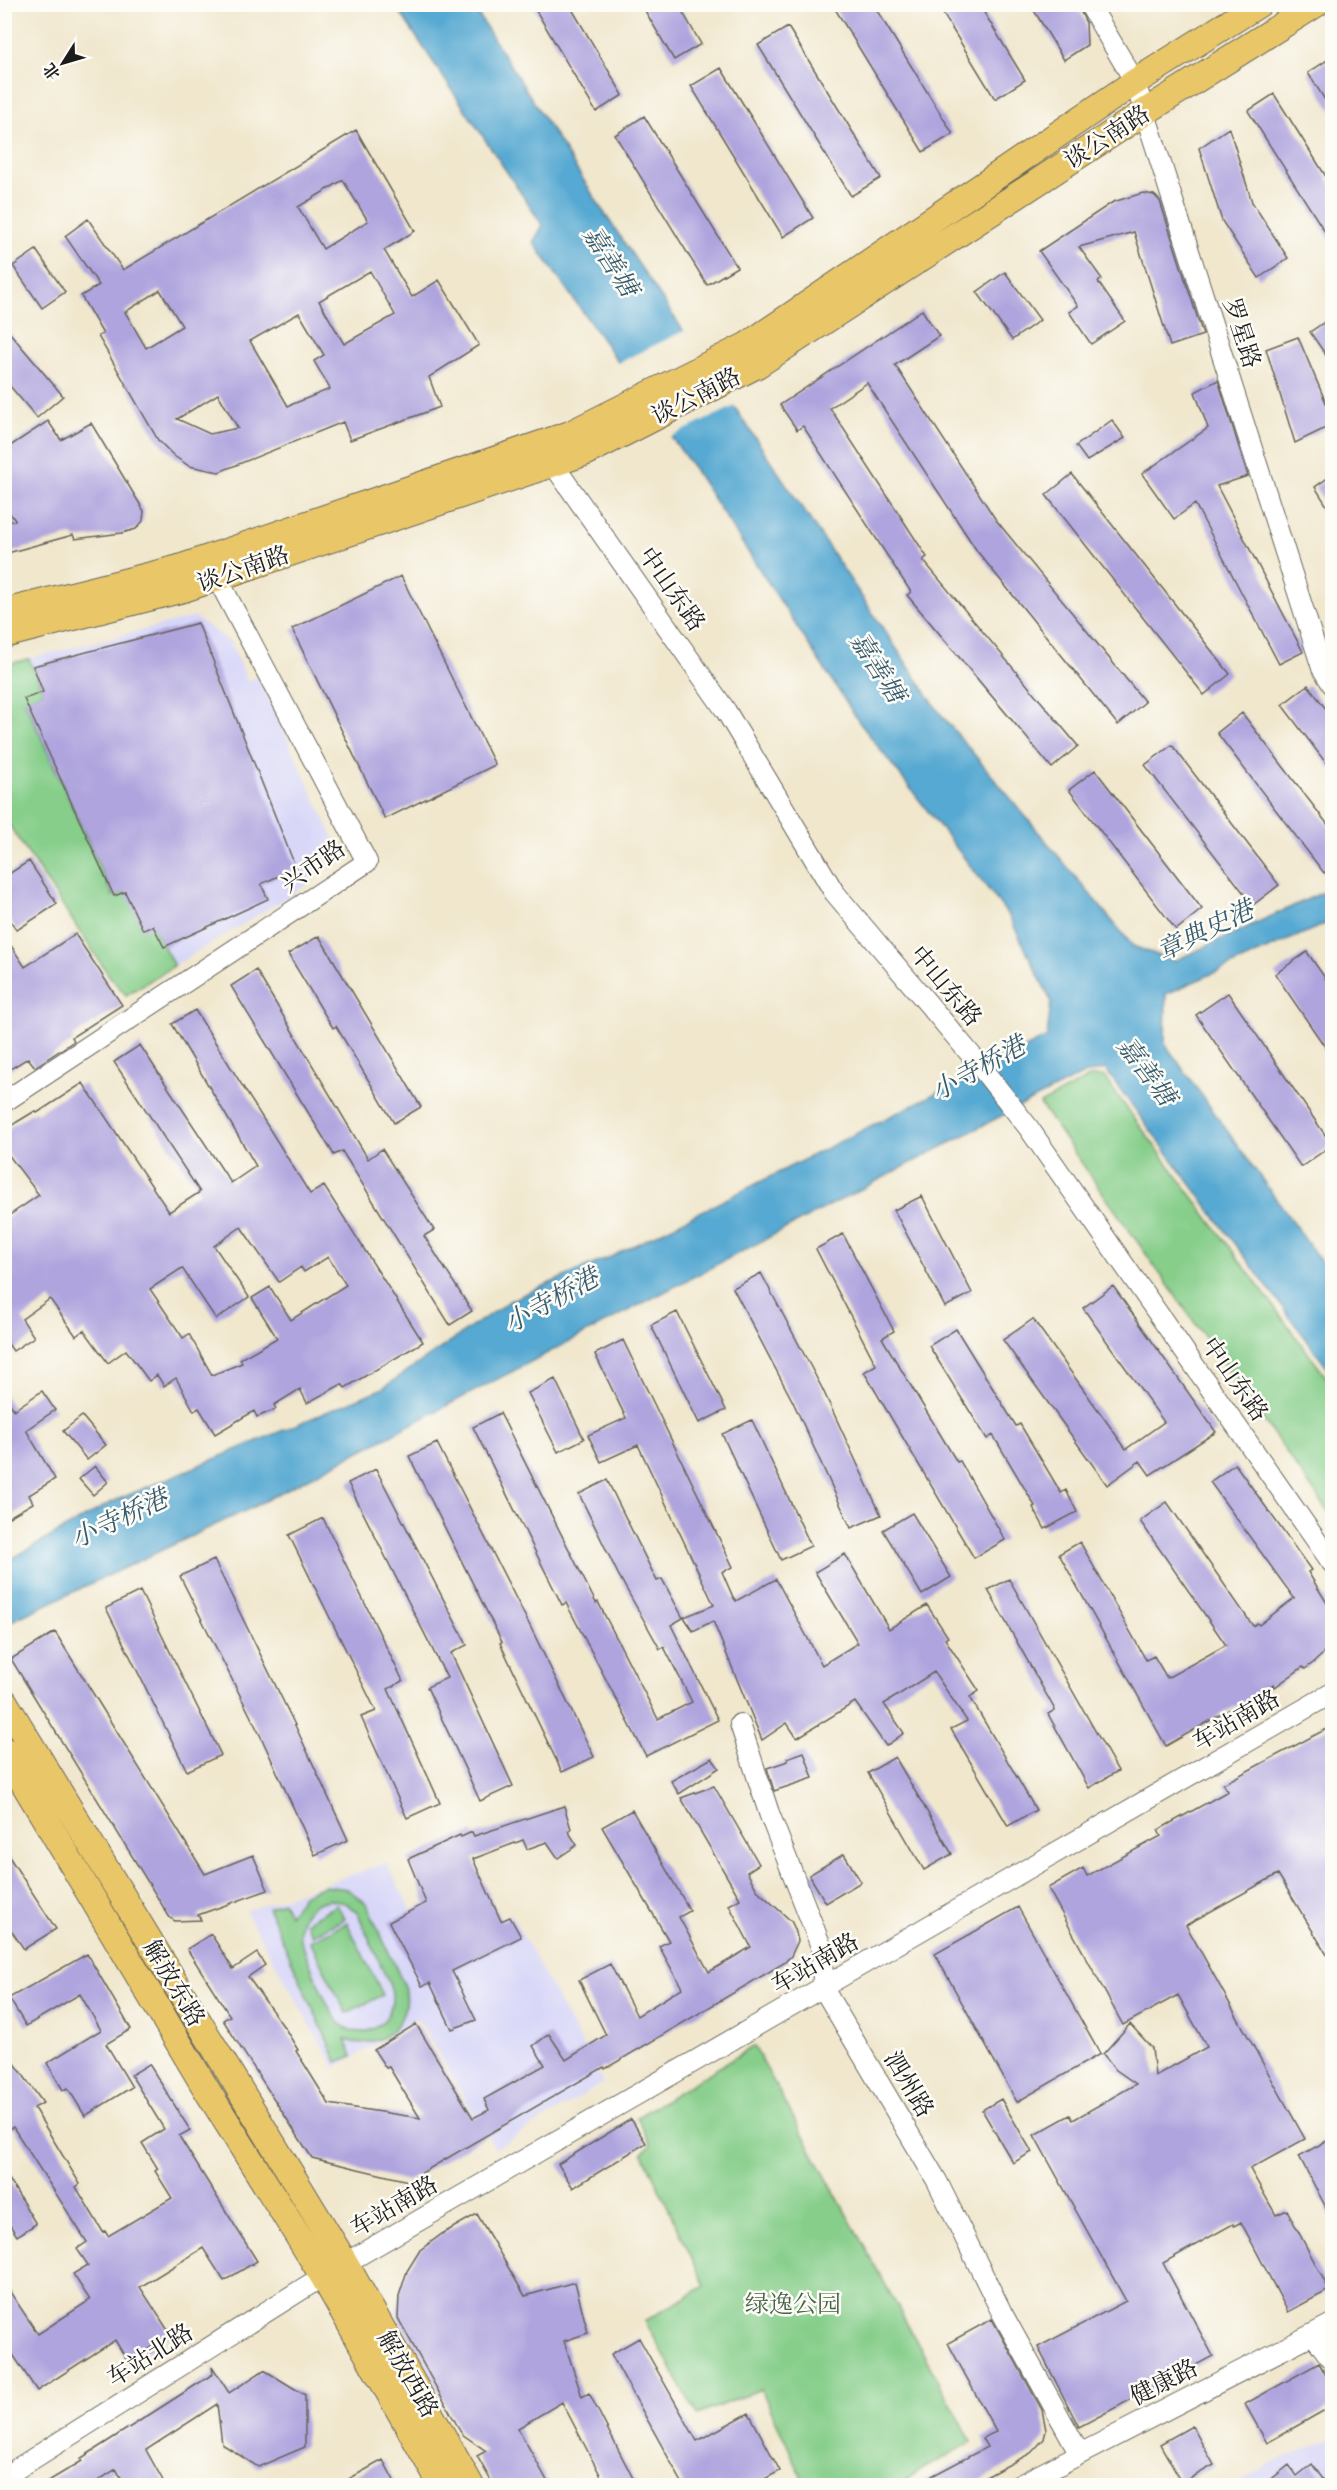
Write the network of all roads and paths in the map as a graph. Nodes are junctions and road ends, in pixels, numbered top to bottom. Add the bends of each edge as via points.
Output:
1 (1089, 4) edge
2 (1259, 4) edge
3 (1316, 4) edge
4 (1135, 82) junction
5 (1145, 112) junction
6 (752, 356) junction
7 (578, 443) junction
8 (553, 464) junction
9 (212, 568) junction
10 (4, 612) edge
11 (4, 635) edge
12 (1332, 684) edge
13 (4, 1102) edge
14 (1332, 1563) edge
15 (1332, 1694) edge
16 (4, 1701) edge
17 (740, 1724) dead end
18 (4, 1750) edge
19 (823, 1988) junction
20 (345, 2263) junction
21 (323, 2276) junction
22 (1332, 2324) edge
23 (1313, 2334) junction
24 (1332, 2360) edge
25 (1080, 2454) junction
26 (4, 2477) edge
27 (442, 2486) edge
28 (471, 2486) edge
29 (1018, 2486) edge

1 - 4 street, 罗星路
2 - 4 main road, 谈公南路
3 - 5 main road, 谈公南路
4 - 5 street, 罗星路
4 - 6 main road, 谈公南路
5 - 6 main road, 谈公南路
5 - 12 street, 罗星路 via 1318,657
6 - 7 main road, 谈公南路
7 - 8 main road, 谈公南路
7 - 9 main road, 谈公南路
8 - 9 main road, 谈公南路
8 - 14 street, 中山东路 via 726,711 834,892 1028,1127
9 - 10 main road, 谈公南路 via 179,568
9 - 11 main road, 谈公南路 via 184,589
9 - 13 street, 兴市路 via 367,862
15 - 19 street, 车站南路
16 - 20 main road, 解放东路
17 - 19 street, 泗州路 via 769,1813 822,1949
18 - 21 main road, 解放东路
19 - 20 street, 车站南路
19 - 25 street, 泗州路 via 937,2181 1002,2313
20 - 21 street, 车站南路
20 - 28 main road, 解放西路
21 - 26 street, 车站北路
21 - 27 main road, 解放西路
22 - 23 street, 健康路
23 - 24 street
23 - 25 street, 健康路
25 - 29 street, 健康路

